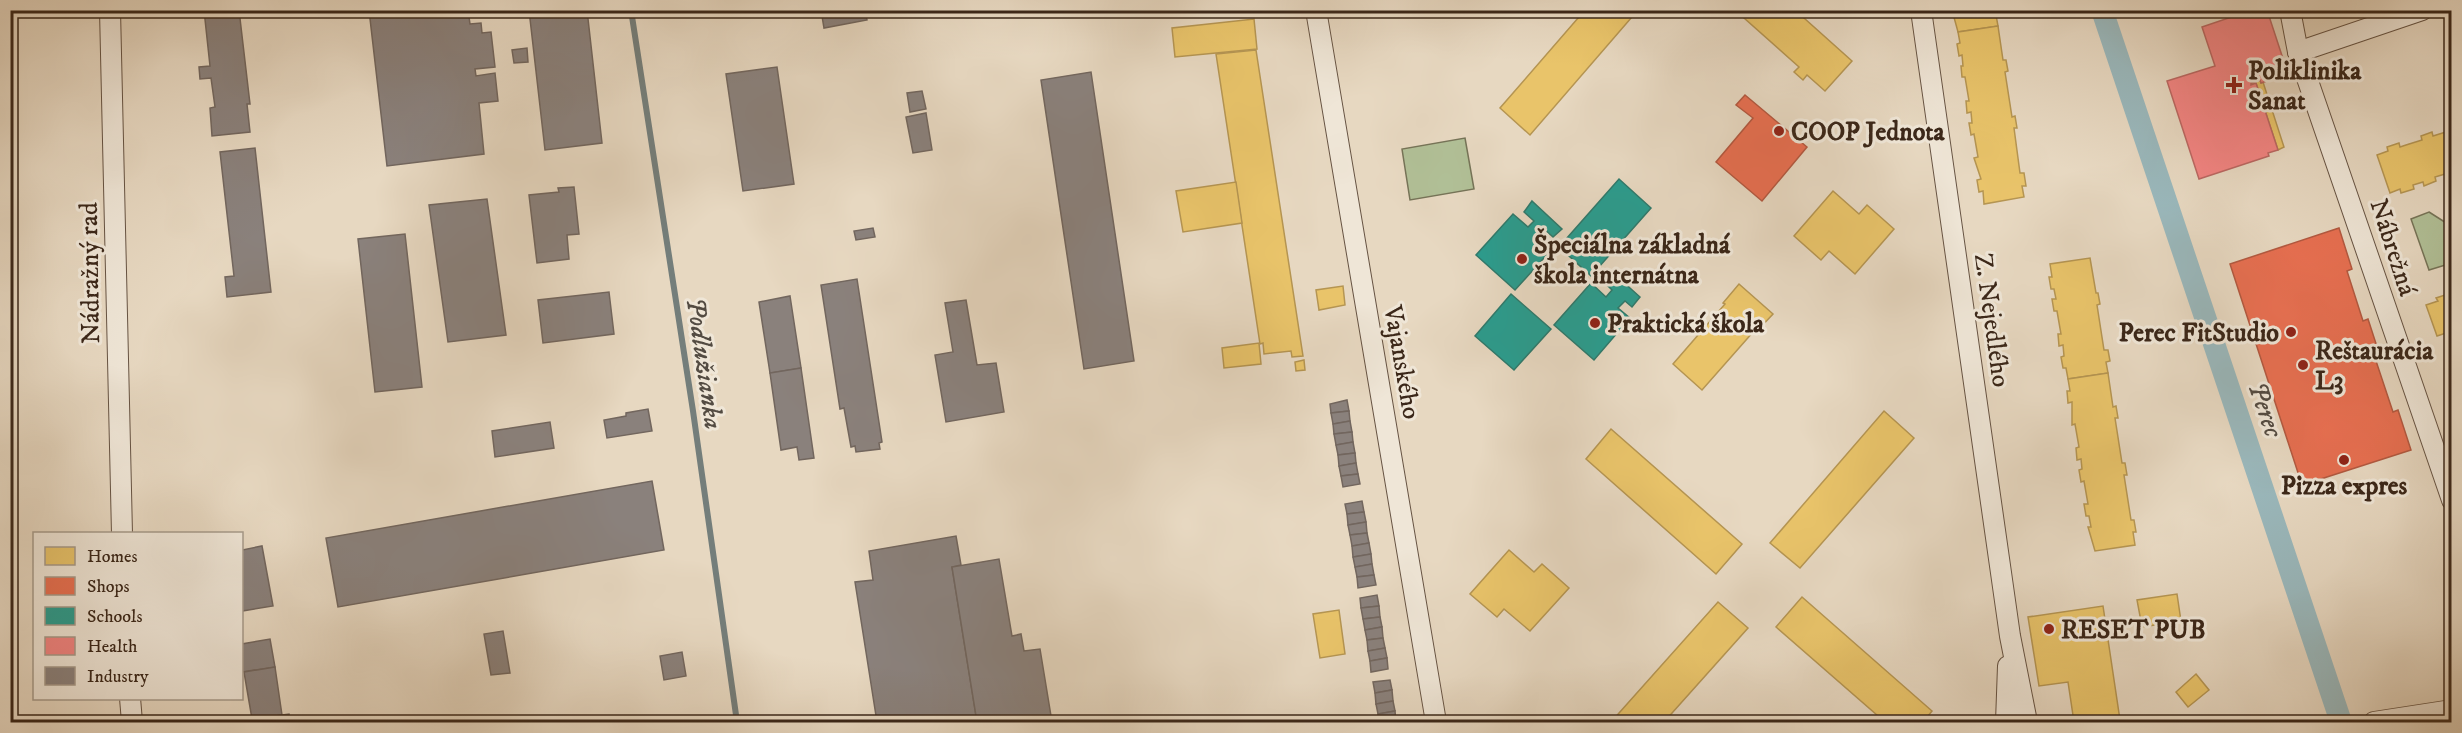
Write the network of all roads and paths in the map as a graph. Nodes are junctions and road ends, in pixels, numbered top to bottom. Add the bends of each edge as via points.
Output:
1 (111, 10) edge
2 (1316, 10) edge
3 (1921, 10) edge
4 (2290, 10) edge
5 (2422, 10) edge
6 (2298, 52) junction
7 (2451, 500) edge
8 (122, 532) edge
9 (2010, 636) junction
10 (130, 700) edge
11 (2451, 710) edge
12 (2382, 722) edge
13 (132, 723) edge
14 (1436, 723) edge
15 (2006, 723) edge
16 (2027, 723) edge

1 - 8 street, Nádražný rad
2 - 14 street, Vajanského
3 - 9 street, Z. Nejedlého
4 - 6 street, Nábrežná
5 - 6 street
6 - 7 street, Nábrežná
9 - 15 street, Z. Nejedlého
9 - 16 street, Z. Nejedlého
10 - 13 street
11 - 12 street

